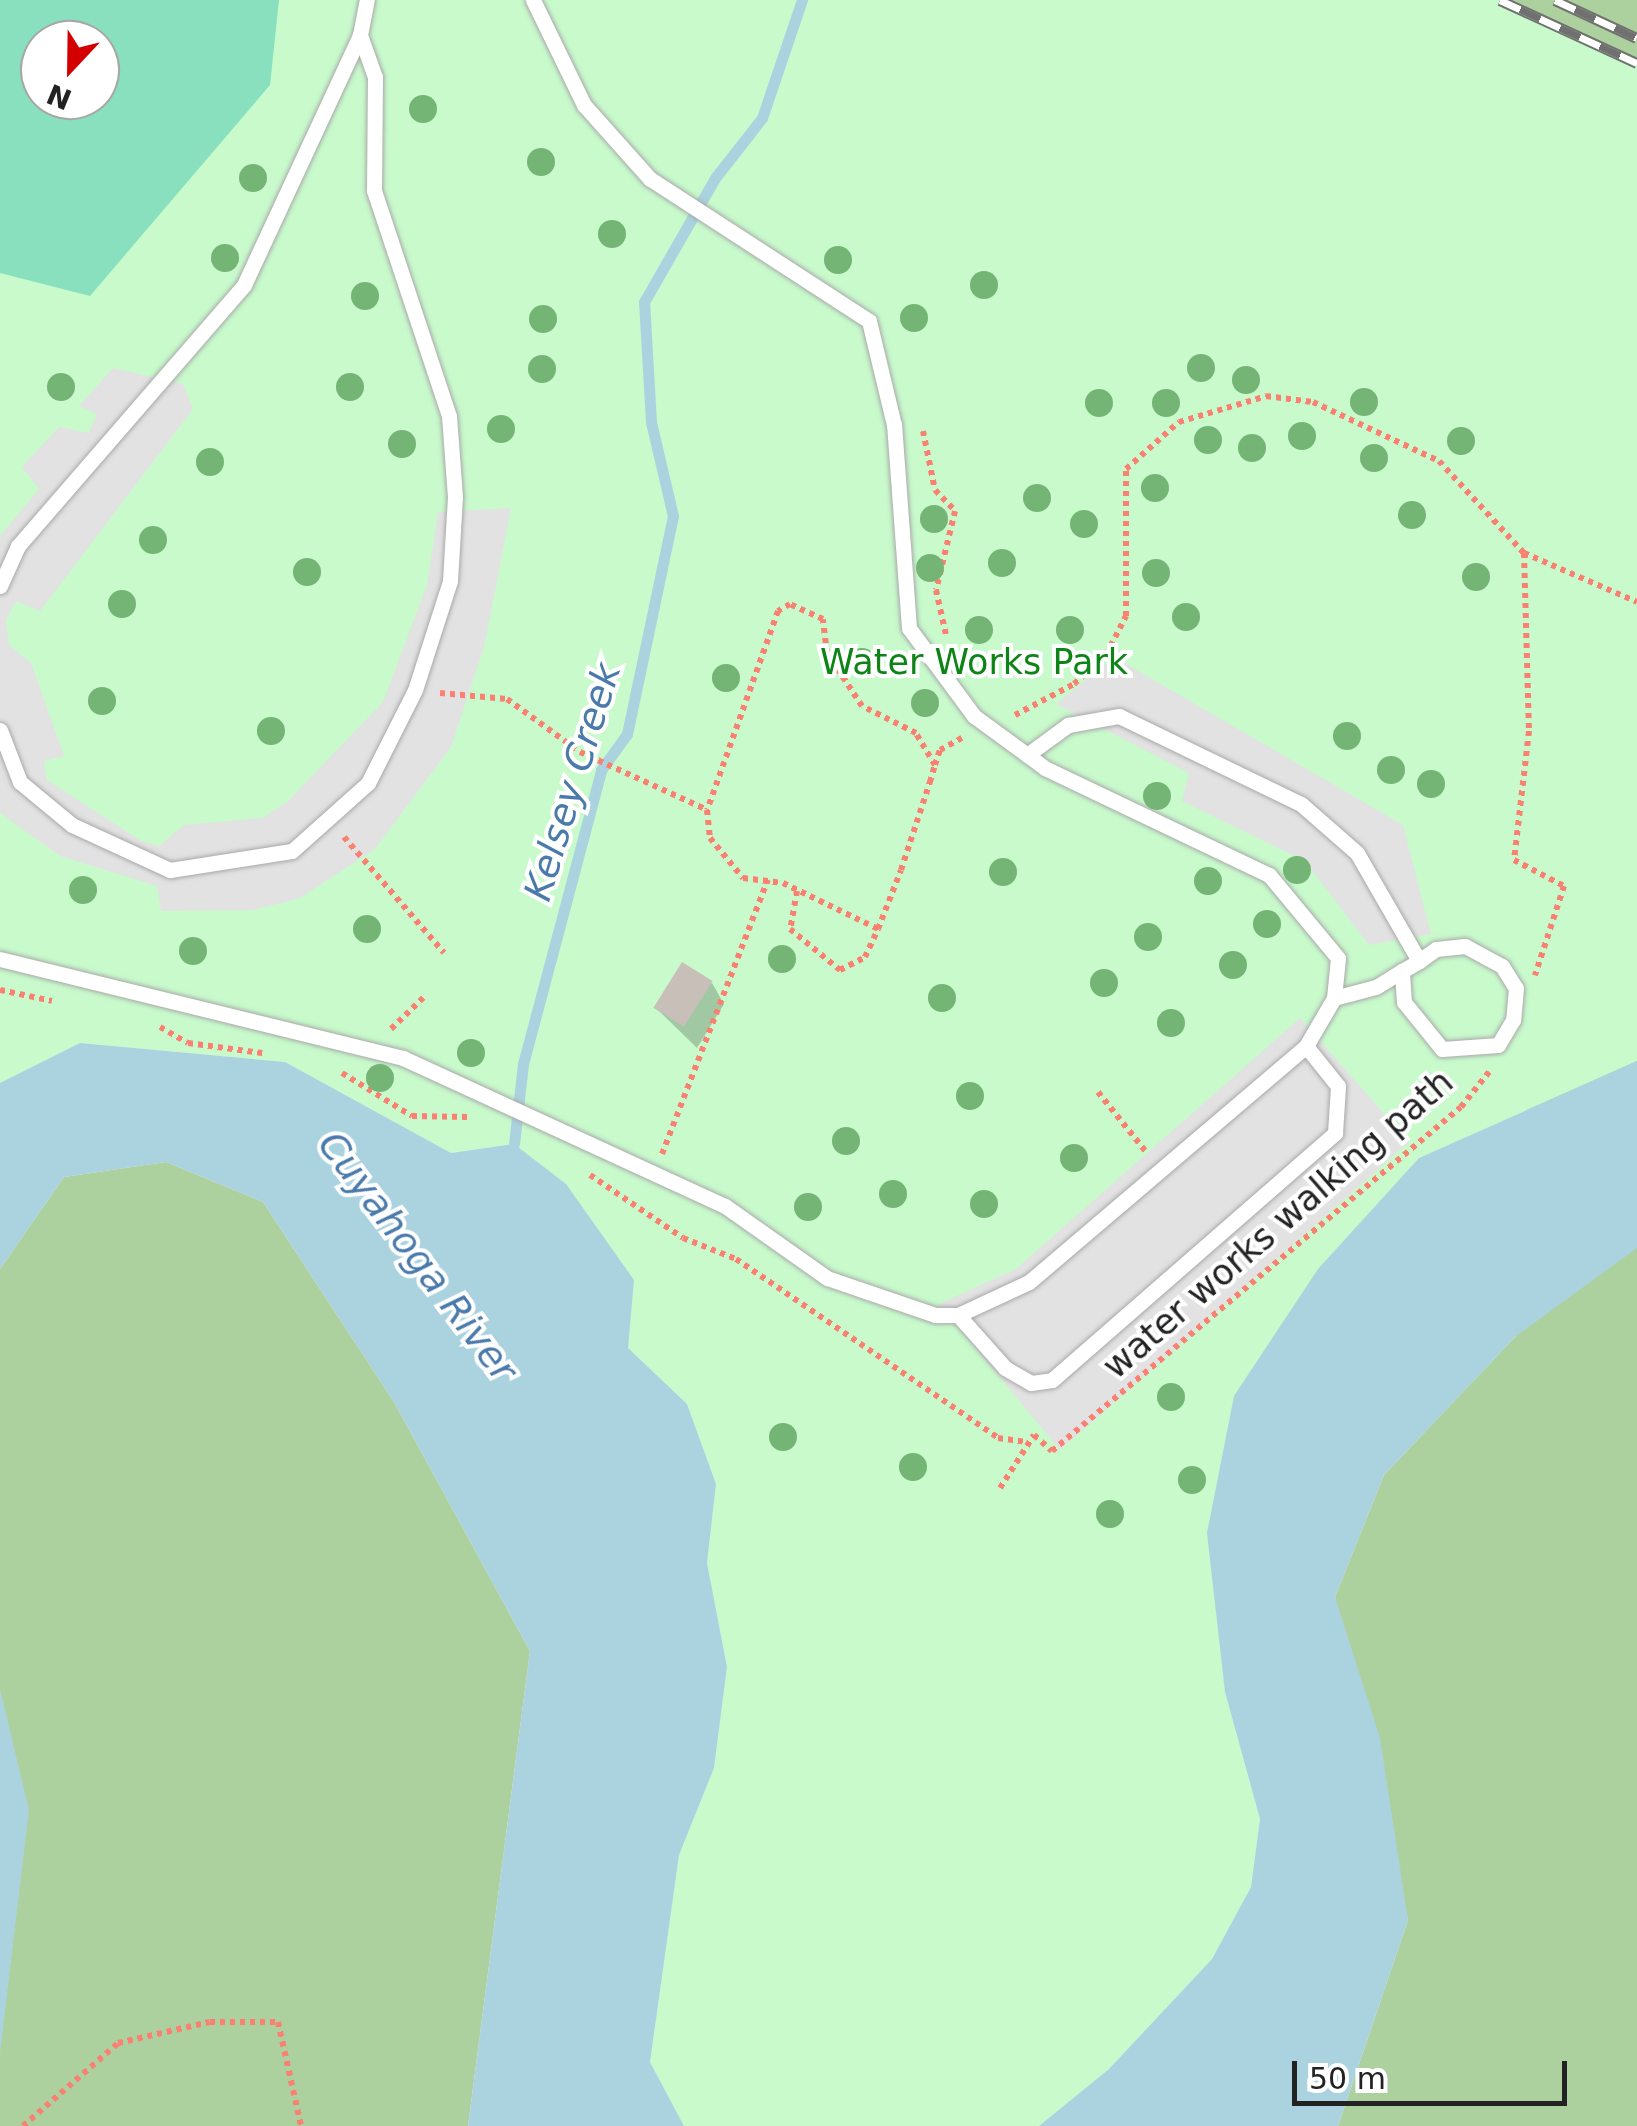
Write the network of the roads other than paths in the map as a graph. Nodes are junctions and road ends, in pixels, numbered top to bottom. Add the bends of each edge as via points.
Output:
1 (366, 0) edge
2 (533, 0) edge
3 (360, 35) junction
4 (0, 586) edge
5 (0, 730) edge
6 (1027, 754) junction
7 (0, 959) edge
8 (1419, 961) junction
9 (1402, 970) junction
10 (1334, 998) junction
11 (1306, 1046) junction
12 (958, 1315) junction

1 - 3 lane
2 - 6 lane via 584,105 673,194 870,321 894,425 909,628 990,727
3 - 4 lane via 244,285 18,546
3 - 5 lane via 375,77 374,191 449,416 450,581 415,690 368,784 292,850 170,870 72,825 20,782
6 - 8 lane via 1068,725 1119,716 1301,804 1357,853
6 - 10 lane via 1268,874 1338,958
7 - 12 lane via 380,1053 504,1102 725,1206 827,1278
8 - 9 lane
8 - 9 lane via 1466,946 1502,966 1516,988 1498,1044 1442,1049 1404,1002
9 - 10 lane
10 - 11 lane
11 - 12 lane via 1030,1282
11 - 12 lane via 1338,1086 1335,1133 1052,1380 1031,1383 1005,1368

